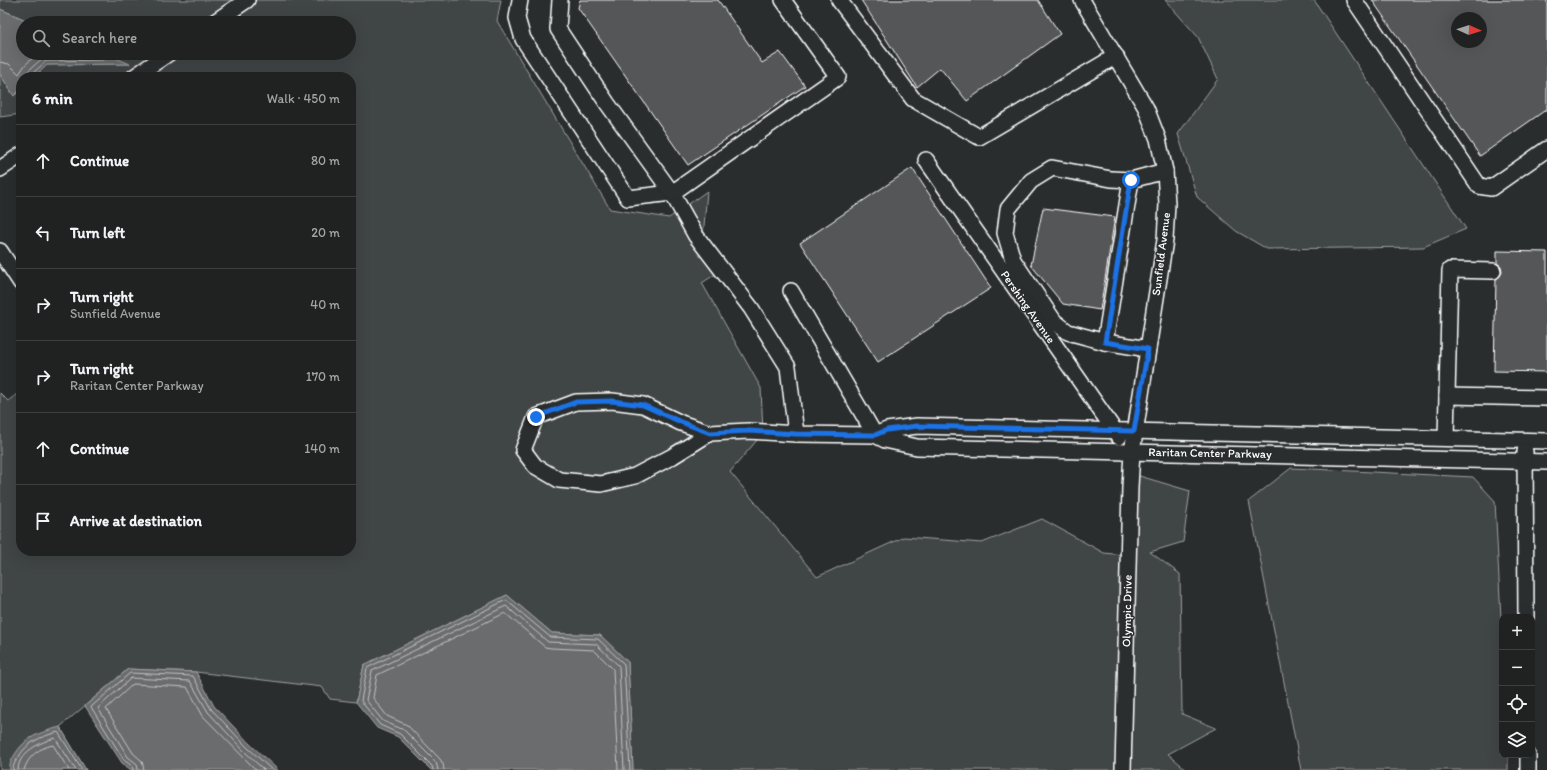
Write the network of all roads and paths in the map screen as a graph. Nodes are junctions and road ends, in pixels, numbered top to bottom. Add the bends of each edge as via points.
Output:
1 (247, 0) edge
2 (520, 0) edge
3 (560, 0) edge
4 (783, 0) edge
5 (839, 0) edge
6 (1082, 0) edge
7 (1354, 0) edge
8 (223, 16) edge
9 (1116, 56) junction
10 (159, 60) edge
11 (141, 72) edge
12 (1547, 149) edge
13 (16, 158) edge
14 (926, 160) dead end
15 (0, 169) edge
16 (1165, 171) junction
17 (1131, 180) junction
18 (672, 193) junction
19 (0, 252) edge
20 (1493, 271) dead end
21 (16, 276) edge
22 (791, 291) dead end
23 (1105, 342) junction
24 (1148, 349) junction
25 (1447, 396) junction
26 (1547, 398) edge
27 (1114, 431) junction
28 (1134, 431) junction
29 (710, 433) junction
30 (796, 434) junction
31 (875, 435) junction
32 (1446, 438) junction
33 (1526, 440) junction
34 (1547, 441) edge
35 (1132, 452) junction
36 (1525, 461) junction
37 (1547, 462) edge
38 (1526, 614) edge
39 (1528, 758) edge
40 (1123, 770) edge
41 (1528, 770) edge

1 - 8 street
2 - 18 street via 517,18 523,39 628,198
3 - 18 street via 558,29
4 - 18 street via 838,77
5 - 9 street via 913,99 979,137
6 - 9 street, Sunfield Avenue
7 - 12 street via 1479,186 1491,188
9 - 16 street, Sunfield Avenue via 1146,108 1158,139
10 - 11 street
13 - 15 street
14 - 27 street, Pershing Avenue
16 - 17 street
16 - 24 street, Sunfield Avenue via 1165,240
17 - 23 street
17 - 23 street via 1111,179 1052,168 1032,181 1008,209 1005,232 1013,260 1054,321 1068,332
18 - 30 street via 696,236 751,308 788,367
19 - 21 street
20 - 25 street via 1450,270
22 - 31 street
23 - 24 street
24 - 28 street, Sunfield Avenue
25 - 26 street
25 - 32 street
27 - 28 street, Raritan Center Parkway
27 - 31 street, Raritan Center Parkway via 917,426 892,429
27 - 35 street, Pershing Avenue
28 - 32 street, Raritan Center Parkway
28 - 35 street, Olympic Drive
29 - 29 street via 643,405 612,401 576,402 536,417 523,450 535,466 559,480 600,484 635,476
29 - 30 street, Raritan Center Parkway via 748,431
30 - 31 street, Raritan Center Parkway
31 - 35 street, Raritan Center Parkway via 890,442 917,447
32 - 33 street, Raritan Center Parkway
33 - 34 street, Raritan Center Parkway
33 - 36 street
35 - 36 street, Raritan Center Parkway
35 - 40 street, Olympic Drive
36 - 37 street, Raritan Center Parkway
36 - 38 street
39 - 41 street

